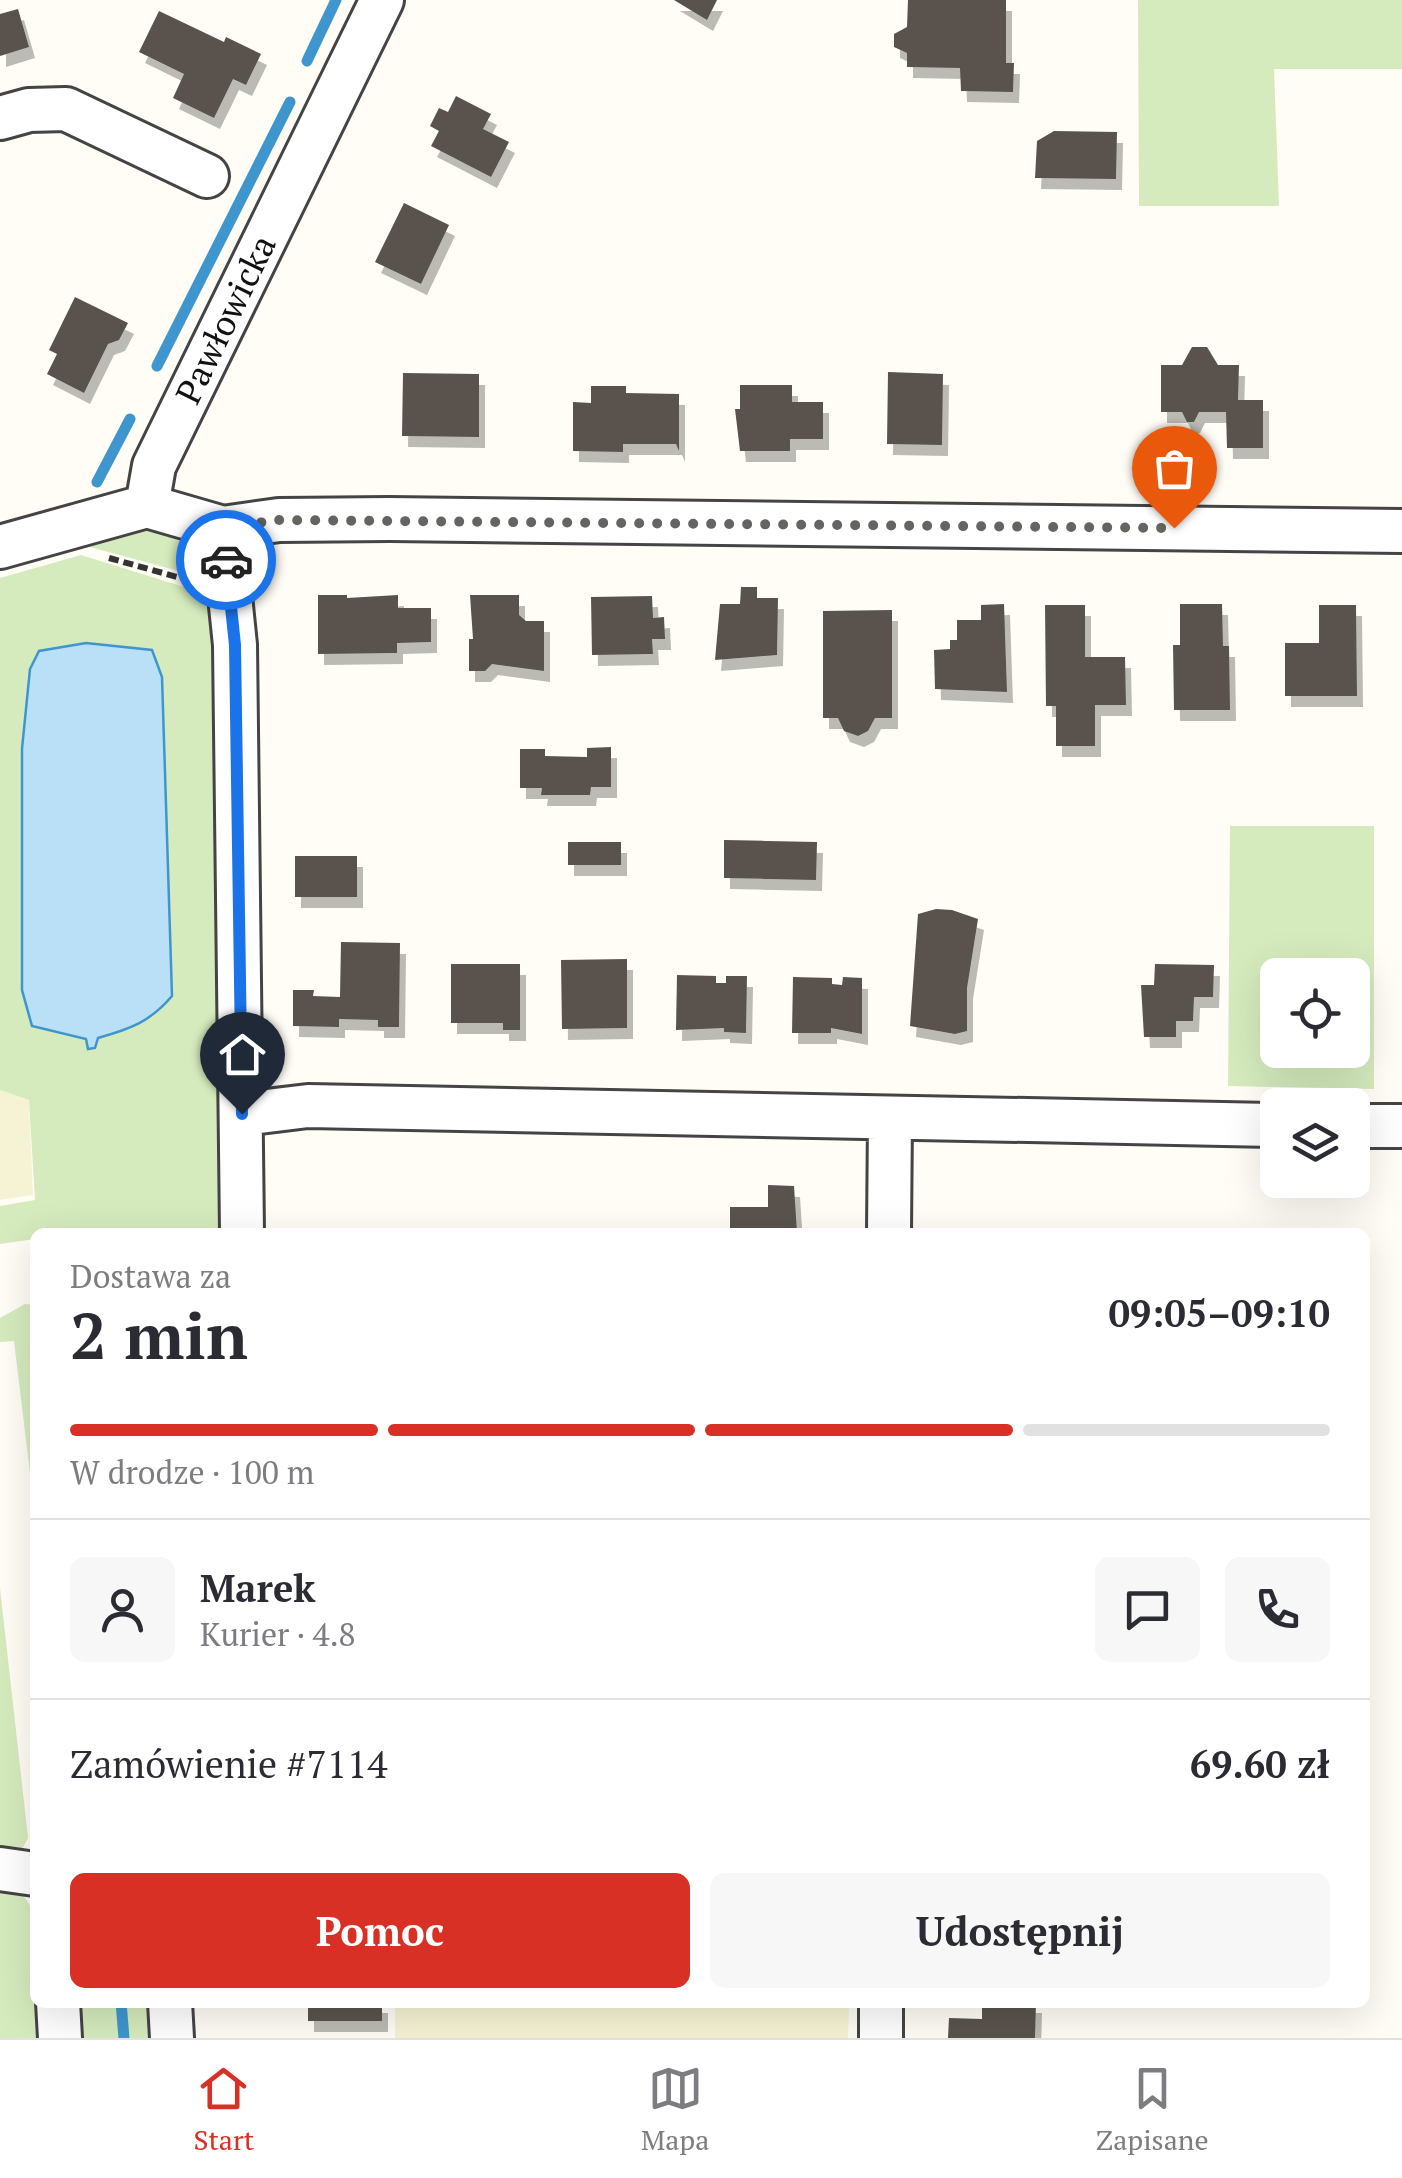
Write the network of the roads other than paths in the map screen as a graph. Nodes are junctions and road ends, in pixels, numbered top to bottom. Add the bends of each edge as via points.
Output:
1 (382, 0) edge
2 (0, 118) edge
3 (208, 176) dead end
4 (147, 506) junction
5 (222, 528) junction
6 (1402, 531) edge
7 (0, 546) edge
8 (242, 1114) junction
9 (890, 1120) junction
10 (1260, 1126) edge
11 (1370, 1126) edge
12 (1402, 1126) edge
13 (242, 1228) edge
14 (889, 1228) edge
15 (0, 1870) edge
16 (30, 1873) edge
17 (58, 2008) edge
18 (170, 2008) edge
19 (881, 2008) edge
20 (60, 2038) edge
21 (172, 2038) edge
22 (881, 2038) edge

1 - 4 street, Pawłowicka via 154,466
2 - 3 street via 66,109
4 - 5 street
4 - 7 street
5 - 6 street via 390,519
5 - 8 street via 239,790
8 - 9 street via 308,1106
8 - 13 street
9 - 10 street
9 - 14 street
11 - 12 street
15 - 16 street
17 - 20 street
18 - 21 street
19 - 22 street

